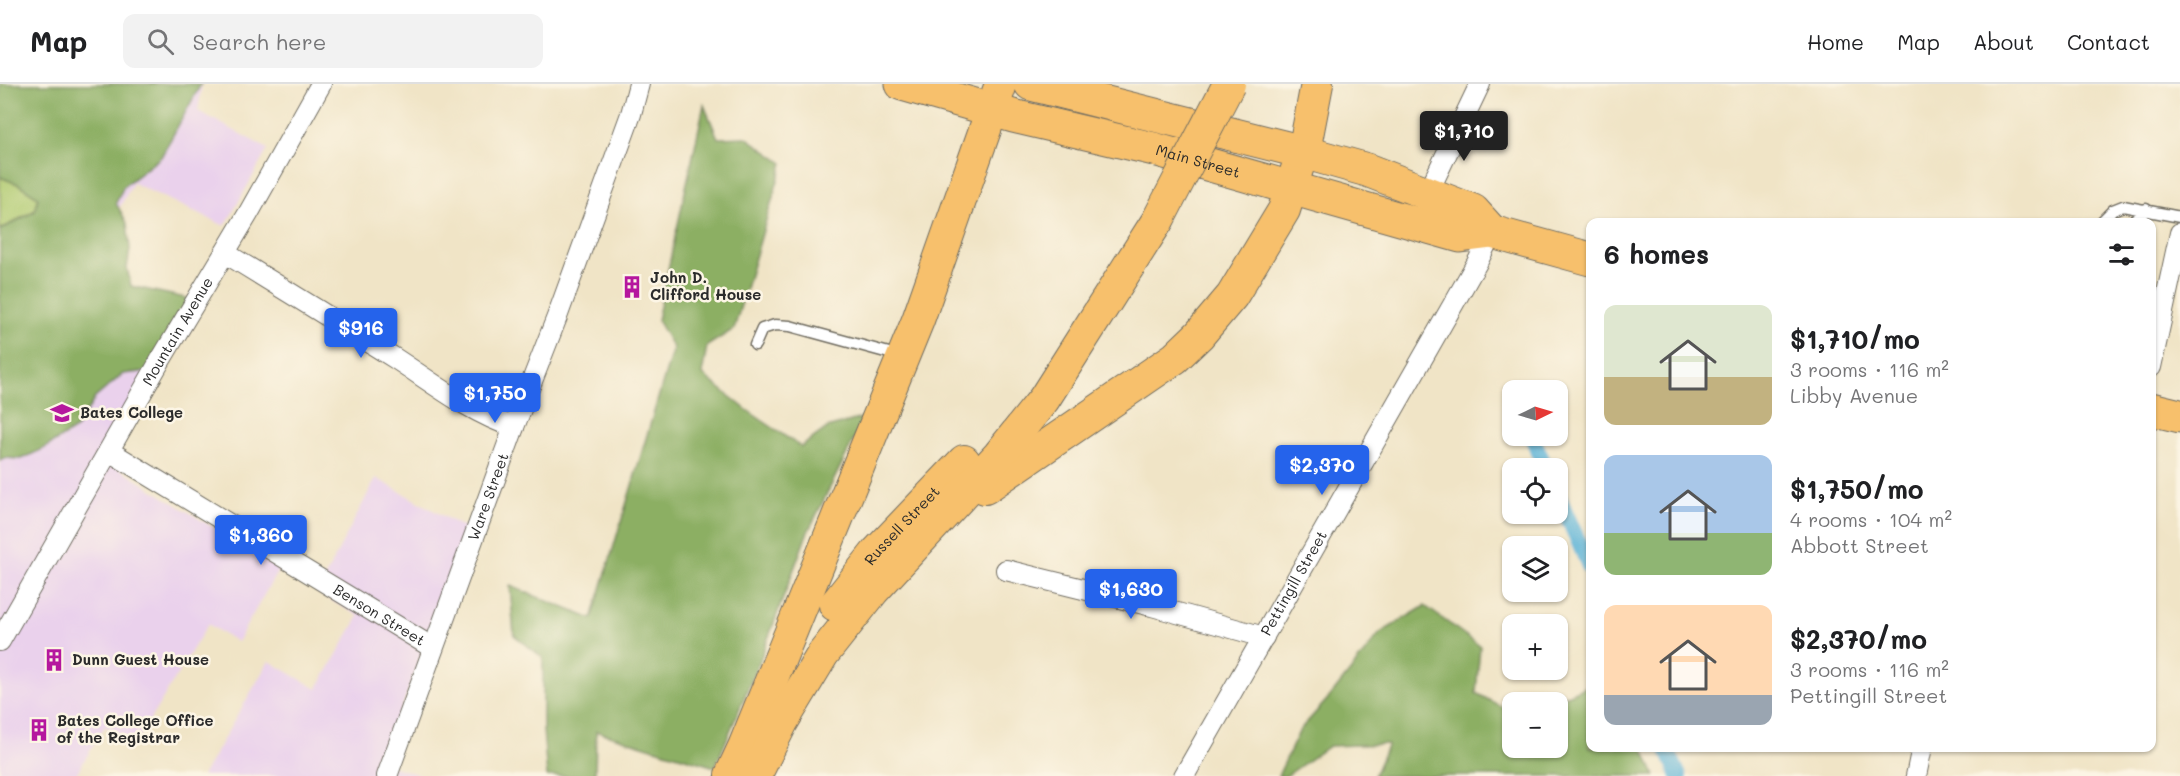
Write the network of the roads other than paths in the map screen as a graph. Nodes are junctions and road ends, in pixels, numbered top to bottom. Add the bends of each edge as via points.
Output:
1 (321, 84) edge
2 (639, 84) edge
3 (902, 84) edge
4 (1031, 84) edge
5 (1229, 84) edge
6 (1317, 84) edge
7 (1480, 84) edge
8 (996, 97) edge
9 (1303, 152) junction
10 (1292, 187) junction
11 (1428, 192) junction
12 (2146, 209) junction
13 (2180, 217) edge
14 (2105, 218) edge
15 (2138, 218) edge
16 (1413, 222) junction
17 (1492, 232) junction
18 (2180, 234) edge
19 (225, 253) junction
20 (1586, 258) edge
21 (1106, 302) junction
22 (2156, 344) edge
23 (755, 345) dead end
24 (904, 357) junction
25 (2156, 410) edge
26 (2180, 416) edge
27 (514, 427) junction
28 (110, 451) junction
29 (911, 551) junction
30 (1006, 570) dead end
31 (1264, 637) junction
32 (0, 641) edge
33 (433, 648) junction
34 (1921, 752) edge
35 (387, 776) edge
36 (739, 776) edge
37 (1184, 776) edge
38 (1916, 776) edge

1 - 19 street, Mountain Avenue
2 - 27 street, Ware Street via 632,114
3 - 8 highway, Main Street
4 - 9 highway
5 - 21 main road, Russell Street, bridge via 1158,220
6 - 9 main road
7 - 11 street
8 - 10 highway, Main Street via 1154,149
8 - 24 main road
9 - 10 main road
9 - 11 highway
10 - 16 highway, Main Street
10 - 29 main road via 1284,210 1232,296 1183,350 995,480
11 - 16 street
11 - 17 highway via 1473,211
12 - 13 lane
12 - 14 lane via 2123,206
12 - 15 lane
16 - 17 highway, Main Street via 1460,236
17 - 20 highway, Main Street
17 - 31 street, Pettingill Street
18 - 22 street
19 - 27 street via 461,401
19 - 28 street, Mountain Avenue
21 - 29 main road, Russell Street via 1044,399 999,455
21 - 36 main road, Russell Street via 878,552 816,629
23 - 24 lane via 762,329 790,326
24 - 36 main road via 744,747
25 - 26 highway
27 - 33 street, Ware Street
28 - 32 street, Mountain Avenue
28 - 33 street, Benson Street
29 - 36 main road, Russell Street via 873,591 824,654 782,722
30 - 31 street
31 - 37 street, Pettingill Street
33 - 35 street, Ware Street
34 - 38 street

